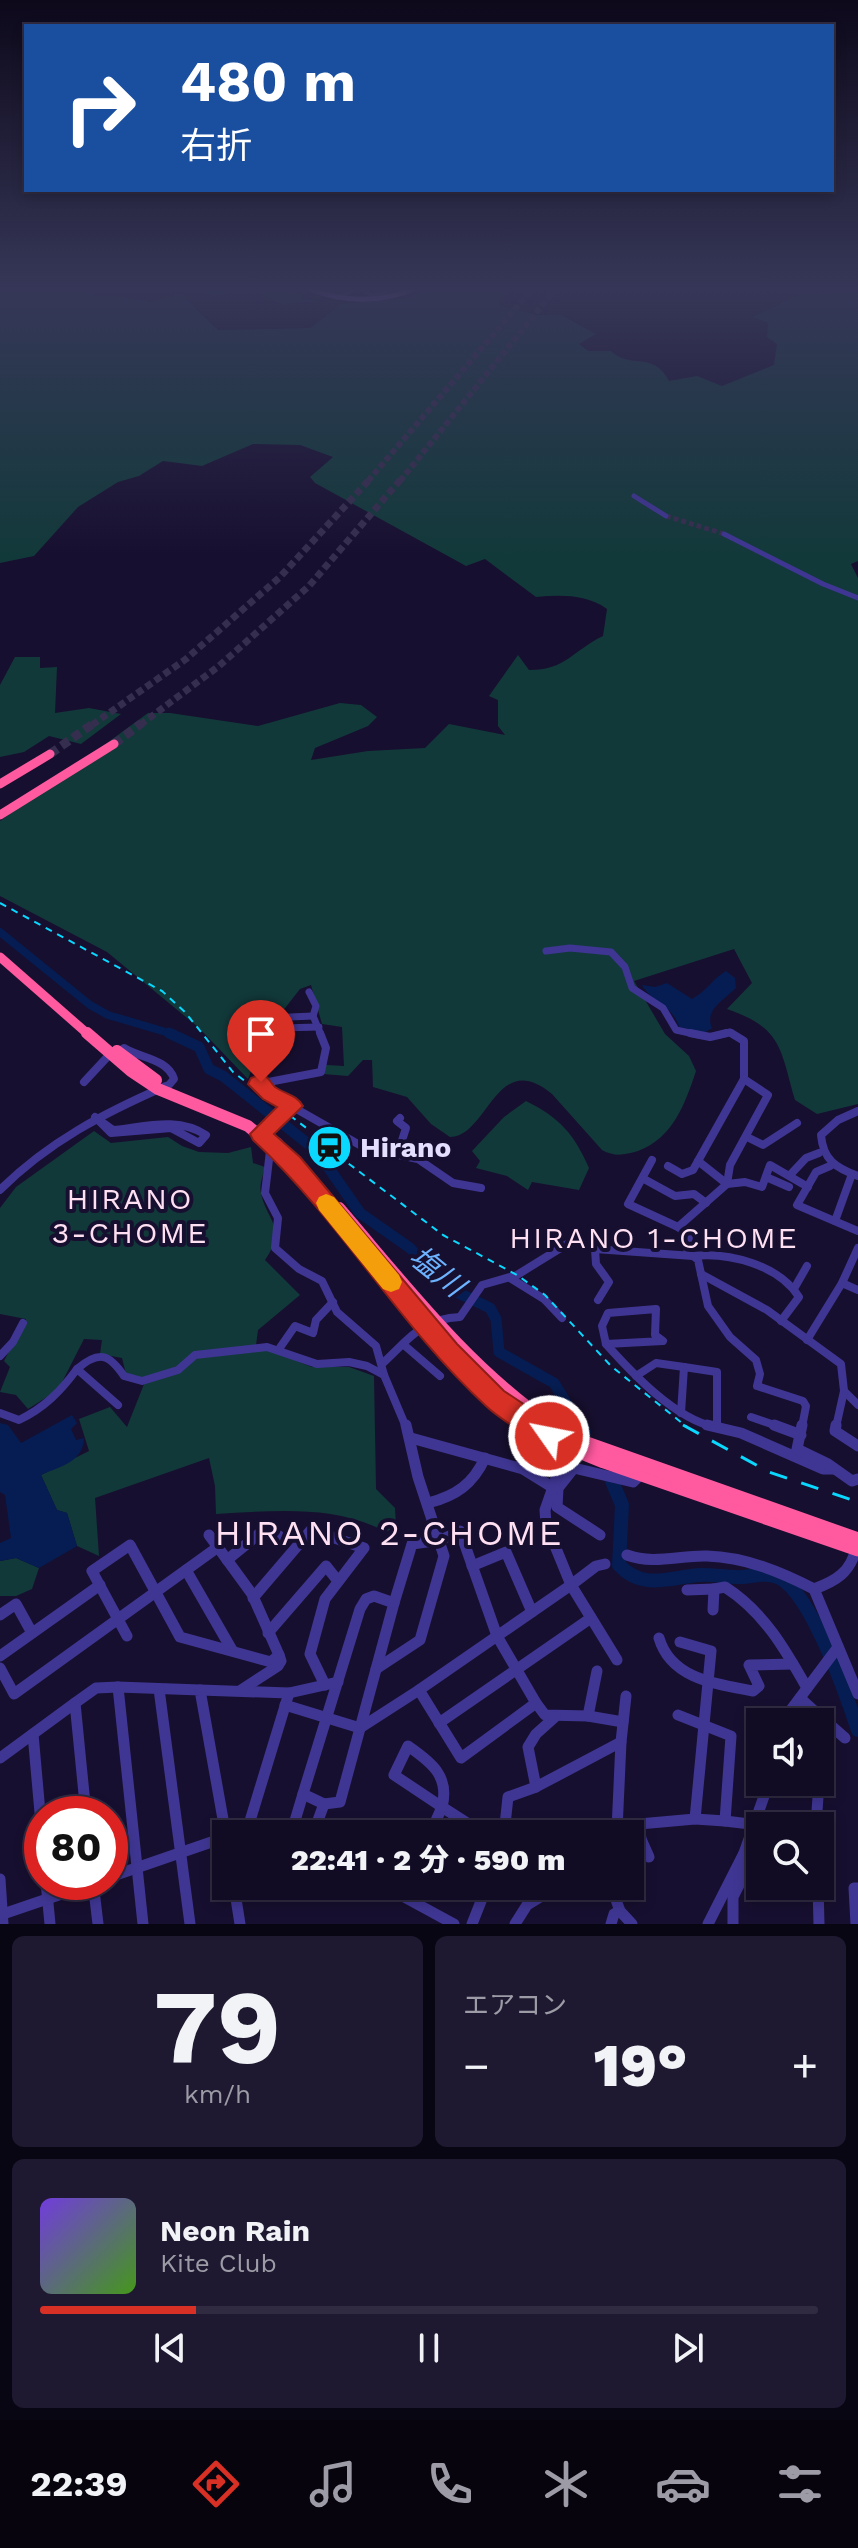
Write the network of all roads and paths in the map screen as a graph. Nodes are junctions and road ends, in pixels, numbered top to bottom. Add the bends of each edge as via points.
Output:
1 (634, 496) dead end
2 (666, 516) tunnel mouth
3 (724, 534) tunnel mouth
4 (858, 598) edge
5 (114, 744) tunnel mouth
6 (50, 754) tunnel mouth
7 (0, 784) edge
8 (0, 815) edge
9 (546, 951) dead end
10 (0, 954) edge
11 (309, 992) dead end
12 (296, 1007) dead end
13 (313, 1016) junction
14 (319, 1027) junction
15 (280, 1028) dead end
16 (115, 1053) junction
17 (744, 1079) junction
18 (84, 1082) dead end
19 (164, 1087) junction
20 (293, 1106) junction
21 (858, 1111) edge
22 (95, 1117) junction
23 (400, 1118) dead end
24 (797, 1123) dead end
25 (266, 1129) junction
26 (747, 1137) junction
27 (277, 1144) junction
28 (819, 1153) dead end
29 (397, 1156) junction
30 (652, 1160) dead end
31 (698, 1161) junction
32 (668, 1166) dead end
33 (830, 1166) junction
34 (790, 1175) junction
35 (855, 1175) edge
36 (766, 1177) junction
37 (644, 1179) junction
38 (727, 1184) junction
39 (789, 1187) dead end
40 (808, 1187) junction
41 (481, 1188) dead end
42 (0, 1190) edge
43 (706, 1203) junction
44 (835, 1221) junction
45 (678, 1227) junction
46 (858, 1231) edge
47 (858, 1248) edge
48 (595, 1249) junction
49 (690, 1256) junction
50 (807, 1266) dead end
51 (701, 1274) junction
52 (510, 1278) junction
53 (842, 1283) junction
54 (795, 1287) junction
55 (858, 1290) edge
56 (598, 1300) dead end
57 (333, 1302) junction
58 (562, 1318) dead end
59 (781, 1321) junction
60 (429, 1322) junction
61 (23, 1323) dead end
62 (807, 1340) junction
63 (606, 1344) junction
64 (404, 1345) junction
65 (279, 1349) junction
66 (0, 1356) edge
67 (684, 1367) junction
68 (77, 1369) junction
69 (384, 1369) junction
70 (440, 1376) dead end
71 (636, 1376) junction
72 (844, 1391) junction
73 (118, 1405) dead end
74 (858, 1405) edge
75 (0, 1413) edge
76 (681, 1413) junction
77 (751, 1417) dead end
78 (532, 1420) junction
79 (717, 1428) junction
80 (801, 1435) junction
81 (411, 1438) junction
82 (569, 1442) junction
83 (858, 1446) edge
84 (485, 1458) junction
85 (561, 1465) junction
86 (573, 1469) junction
87 (834, 1469) junction
88 (645, 1471) junction
89 (858, 1479) edge
90 (552, 1487) junction
91 (428, 1503) junction
92 (209, 1535) dead end
93 (600, 1535) dead end
94 (279, 1536) dead end
95 (441, 1540) junction
96 (857, 1544) edge
97 (218, 1547) junction
98 (627, 1555) dead end
99 (227, 1560) junction
100 (605, 1564) dead end
101 (472, 1566) junction
102 (186, 1570) junction
103 (338, 1581) junction
104 (100, 1585) junction
105 (571, 1585) junction
106 (714, 1589) junction
107 (814, 1589) junction
108 (687, 1590) dead end
109 (156, 1592) junction
110 (253, 1598) junction
111 (394, 1603) junction
112 (713, 1610) dead end
113 (532, 1612) junction
114 (0, 1615) edge
115 (591, 1618) junction
116 (118, 1619) junction
117 (32, 1633) junction
118 (268, 1633) junction
119 (127, 1636) dead end
120 (497, 1636) junction
121 (659, 1638) dead end
122 (680, 1642) dead end
123 (838, 1647) junction
124 (232, 1650) junction
125 (279, 1655) junction
126 (0, 1656) edge
127 (617, 1660) dead end
128 (793, 1664) junction
129 (0, 1668) edge
130 (376, 1669) junction
131 (517, 1670) junction
132 (597, 1671) dead end
133 (708, 1681) junction
134 (338, 1682) junction
135 (325, 1685) junction
136 (118, 1687) junction
137 (159, 1689) junction
138 (200, 1690) junction
139 (419, 1690) junction
140 (240, 1692) junction
141 (803, 1693) junction
142 (858, 1694) edge
143 (626, 1696) dead end
144 (287, 1699) junction
145 (75, 1703) junction
146 (536, 1703) junction
147 (794, 1708) edge
148 (814, 1708) edge
149 (678, 1715) dead end
150 (588, 1716) junction
151 (555, 1717) junction
152 (326, 1718) junction
153 (623, 1722) junction
154 (439, 1723) junction
155 (705, 1726) junction
156 (360, 1728) junction
157 (834, 1728) edge
158 (33, 1734) junction
159 (845, 1738) dead end
160 (621, 1742) junction
161 (0, 1758) edge
162 (536, 1787) junction
163 (303, 1794) junction
164 (39, 1796) edge
165 (84, 1796) edge
166 (324, 1804) junction
167 (442, 1806) junction
168 (695, 1819) junction
169 (223, 1820) edge
170 (250, 1820) edge
171 (295, 1820) edge
172 (318, 1820) edge
173 (436, 1820) edge
174 (463, 1820) edge
175 (506, 1820) edge
176 (617, 1820) edge
177 (725, 1821) junction
178 (746, 1823) edge
179 (644, 1824) edge
180 (212, 1841) edge
181 (644, 1846) edge
182 (746, 1850) edge
183 (180, 1853) junction
184 (744, 1853) junction
185 (649, 1857) dead end
186 (136, 1868) junction
187 (128, 1871) edge
188 (0, 1879) edge
189 (858, 1888) edge
190 (43, 1900) edge
191 (48, 1900) edge
192 (96, 1900) edge
193 (236, 1900) edge
194 (416, 1900) edge
195 (481, 1900) edge
196 (535, 1900) edge
197 (617, 1900) edge
198 (818, 1900) edge
199 (620, 1911) junction
200 (2, 1918) edge
201 (50, 1924) edge
202 (98, 1924) edge
203 (143, 1924) edge
204 (190, 1924) edge
205 (240, 1924) edge
206 (454, 1924) edge
207 (472, 1924) edge
208 (515, 1924) edge
209 (611, 1924) edge
210 (632, 1924) edge
211 (708, 1924) edge
212 (733, 1924) edge
213 (819, 1924) edge
214 (856, 1924) edge

1 - 2 street
3 - 4 street
5 - 8 highway
6 - 7 highway
9 - 17 street via 611,952 625,967 634,992 662,1007 676,1030 710,1037 730,1032 744,1041
10 - 16 highway
11 - 13 street via 316,1006
12 - 13 street via 293,1017
13 - 14 street
14 - 15 street
14 - 20 street via 326,1048 321,1072 258,1084
16 - 18 street
16 - 19 highway
16 - 19 street via 124,1048 167,1067 174,1079
17 - 26 street via 768,1095
17 - 31 street
19 - 22 street
19 - 25 highway
20 - 25 street
20 - 29 street via 365,1148
21 - 33 street via 821,1135 822,1153
22 - 22 street via 113,1130 174,1123 206,1135 199,1143 171,1128 111,1133
22 - 42 street
23 - 29 street via 397,1121 406,1128
24 - 26 street via 763,1145
25 - 27 highway
26 - 38 street via 730,1165
27 - 57 street via 270,1151 265,1193 278,1218 275,1248 322,1281
27 - 60 highway
28 - 34 street
29 - 41 street via 427,1164 453,1183
30 - 37 street
31 - 32 street via 682,1174
31 - 38 street
33 - 35 street
33 - 40 street via 816,1172
34 - 36 street via 770,1165
34 - 40 street
35 - 44 street
36 - 38 street via 758,1188 745,1182
36 - 39 street
37 - 43 street via 675,1196 696,1193
37 - 45 street via 628,1204
38 - 43 street
40 - 44 street via 797,1205
43 - 45 street
44 - 46 street
45 - 49 street via 689,1236
47 - 53 street
48 - 49 street
48 - 52 street via 572,1241
48 - 56 street via 596,1264 609,1282
49 - 51 street via 698,1260
49 - 54 street via 714,1253 755,1265
50 - 54 street
51 - 59 street
51 - 80 street via 708,1306 730,1337 756,1360 757,1386 803,1401
52 - 58 street via 544,1299
52 - 60 street via 482,1285 460,1317
53 - 55 street
53 - 62 street
54 - 59 street via 799,1297
57 - 65 street via 316,1320 313,1333 295,1326
57 - 69 street via 337,1312 376,1346
59 - 62 street
60 - 64 street
60 - 78 highway via 496,1400
61 - 66 street
62 - 72 street via 841,1364
63 - 63 street via 602,1326 608,1313 656,1309 655,1335 663,1341
63 - 71 street
64 - 69 street
64 - 70 street
65 - 68 street via 195,1355 178,1370 142,1381 124,1376 105,1356 84,1361
65 - 69 street via 317,1364 349,1362
67 - 71 street via 656,1363
67 - 76 street
67 - 79 street via 717,1372
68 - 73 street
68 - 75 street via 53,1401 29,1416 19,1420
69 - 81 street
71 - 76 street
72 - 74 street
72 - 83 street via 835,1431
76 - 79 street
77 - 80 street
78 - 82 highway
78 - 85 street via 535,1438
79 - 87 street
80 - 87 street via 797,1449
81 - 84 street
81 - 91 street
82 - 85 street
82 - 88 highway
84 - 90 street via 523,1469
84 - 91 street via 464,1492
85 - 86 street
85 - 90 street
86 - 88 street via 633,1482
86 - 93 street via 558,1488 557,1507
87 - 89 street via 852,1481
88 - 96 highway
90 - 105 street via 546,1524
91 - 95 street
92 - 97 street
94 - 99 street via 260,1533
95 - 101 street via 460,1531
95 - 111 street via 412,1544
95 - 130 street via 444,1556 420,1640
96 - 107 street via 854,1563 839,1579
97 - 99 street
97 - 102 street
98 - 107 street via 641,1561 726,1558
99 - 110 street
100 - 105 street
101 - 113 street via 506,1552
101 - 120 street
102 - 109 street
102 - 124 street
103 - 110 street via 364,1548 311,1530
103 - 118 street via 326,1566
103 - 135 street via 325,1599 310,1654
104 - 109 street via 92,1571 130,1545
104 - 116 street
104 - 117 street
105 - 113 street
105 - 115 street
106 - 108 street
106 - 112 street
106 - 128 street via 725,1587 741,1595 770,1624
107 - 123 street
109 - 116 street
109 - 124 street via 180,1637
110 - 118 street
111 - 130 street
111 - 134 street via 374,1596 366,1599
113 - 120 street
114 - 117 street via 16,1604
115 - 127 street
115 - 131 street
116 - 119 street
116 - 129 street via 14,1694
117 - 126 street
118 - 125 street
120 - 131 street
120 - 139 street
121 - 133 street via 671,1665
122 - 133 street via 711,1651
123 - 141 street
123 - 142 street
124 - 125 street via 271,1662
125 - 140 street via 278,1666
128 - 133 street via 749,1665 759,1686 753,1691
128 - 141 street
130 - 156 street
131 - 146 street
131 - 154 street
132 - 150 street
133 - 155 street
134 - 135 street
134 - 152 street
135 - 144 street
136 - 137 street
136 - 145 street via 96,1688
136 - 186 street
137 - 138 street
137 - 183 street
138 - 140 street
138 - 169 street
139 - 154 street
139 - 156 street
140 - 144 street
141 - 147 street
141 - 148 street
143 - 153 street
144 - 152 street
144 - 170 street
145 - 158 street
145 - 165 street
146 - 151 street via 545,1715
146 - 154 street via 461,1758
149 - 155 street
150 - 151 street
150 - 153 street
151 - 162 street via 527,1741
152 - 156 street
152 - 163 street
153 - 160 street
155 - 168 street
155 - 177 street via 731,1736
156 - 166 street via 340,1802
157 - 159 street
158 - 161 street
158 - 164 street
160 - 162 street
160 - 176 street
162 - 175 street via 508,1797
163 - 166 street
163 - 171 street
166 - 172 street
167 - 167 street via 444,1775 408,1746 394,1775
167 - 173 street
167 - 174 street
168 - 177 street
168 - 179 street
177 - 178 street
180 - 183 street
181 - 185 street
182 - 184 street
183 - 186 street
183 - 204 street
184 - 211 street
184 - 212 street via 743,1877 733,1897
186 - 187 street
186 - 203 street
188 - 200 street
189 - 214 street
190 - 200 street
191 - 201 street
192 - 202 street
193 - 205 street
194 - 206 street
195 - 207 street
196 - 208 street
197 - 199 street
198 - 213 street
199 - 209 street
199 - 210 street

